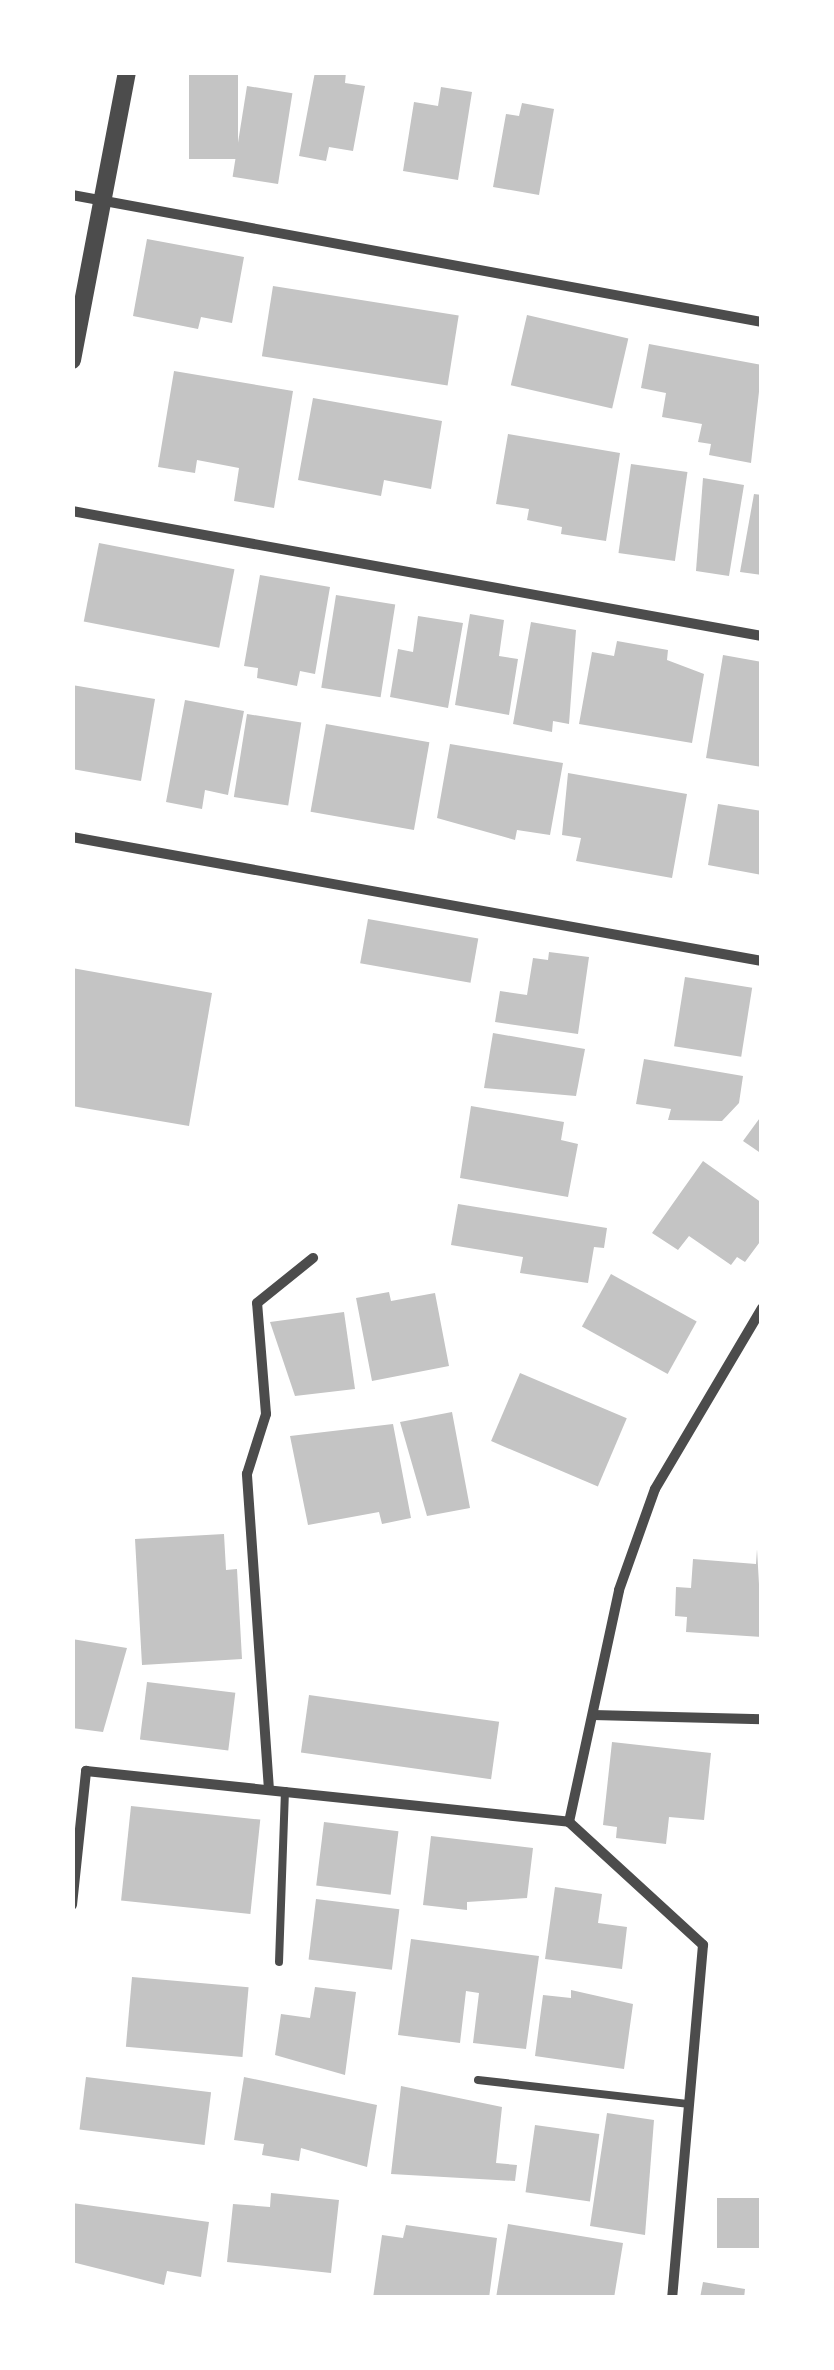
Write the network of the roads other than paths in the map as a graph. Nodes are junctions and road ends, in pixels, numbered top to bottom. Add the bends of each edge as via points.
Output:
1 (128, 72) edge
2 (72, 195) edge
3 (102, 201) junction
4 (762, 322) edge
5 (72, 360) edge
6 (72, 510) edge
7 (762, 636) edge
8 (72, 837) edge
9 (762, 961) edge
10 (313, 1258) dead end
11 (762, 1308) edge
12 (592, 1714) junction
13 (762, 1718) edge
14 (269, 1790) junction
15 (285, 1791) junction
16 (570, 1822) junction
17 (72, 1905) edge
18 (279, 1962) dead end
19 (478, 2080) dead end
20 (690, 2104) junction
21 (672, 2298) edge

1 - 3 street
2 - 3 street
3 - 4 street
3 - 5 street
6 - 7 street
8 - 9 street
10 - 14 street via 257,1303 266,1414 247,1474
11 - 12 street via 655,1489 619,1590
12 - 13 street
12 - 16 street
14 - 15 street
14 - 17 street via 86,1772
15 - 16 street
15 - 18 lane
16 - 20 street via 704,1945
19 - 20 lane
20 - 21 street

